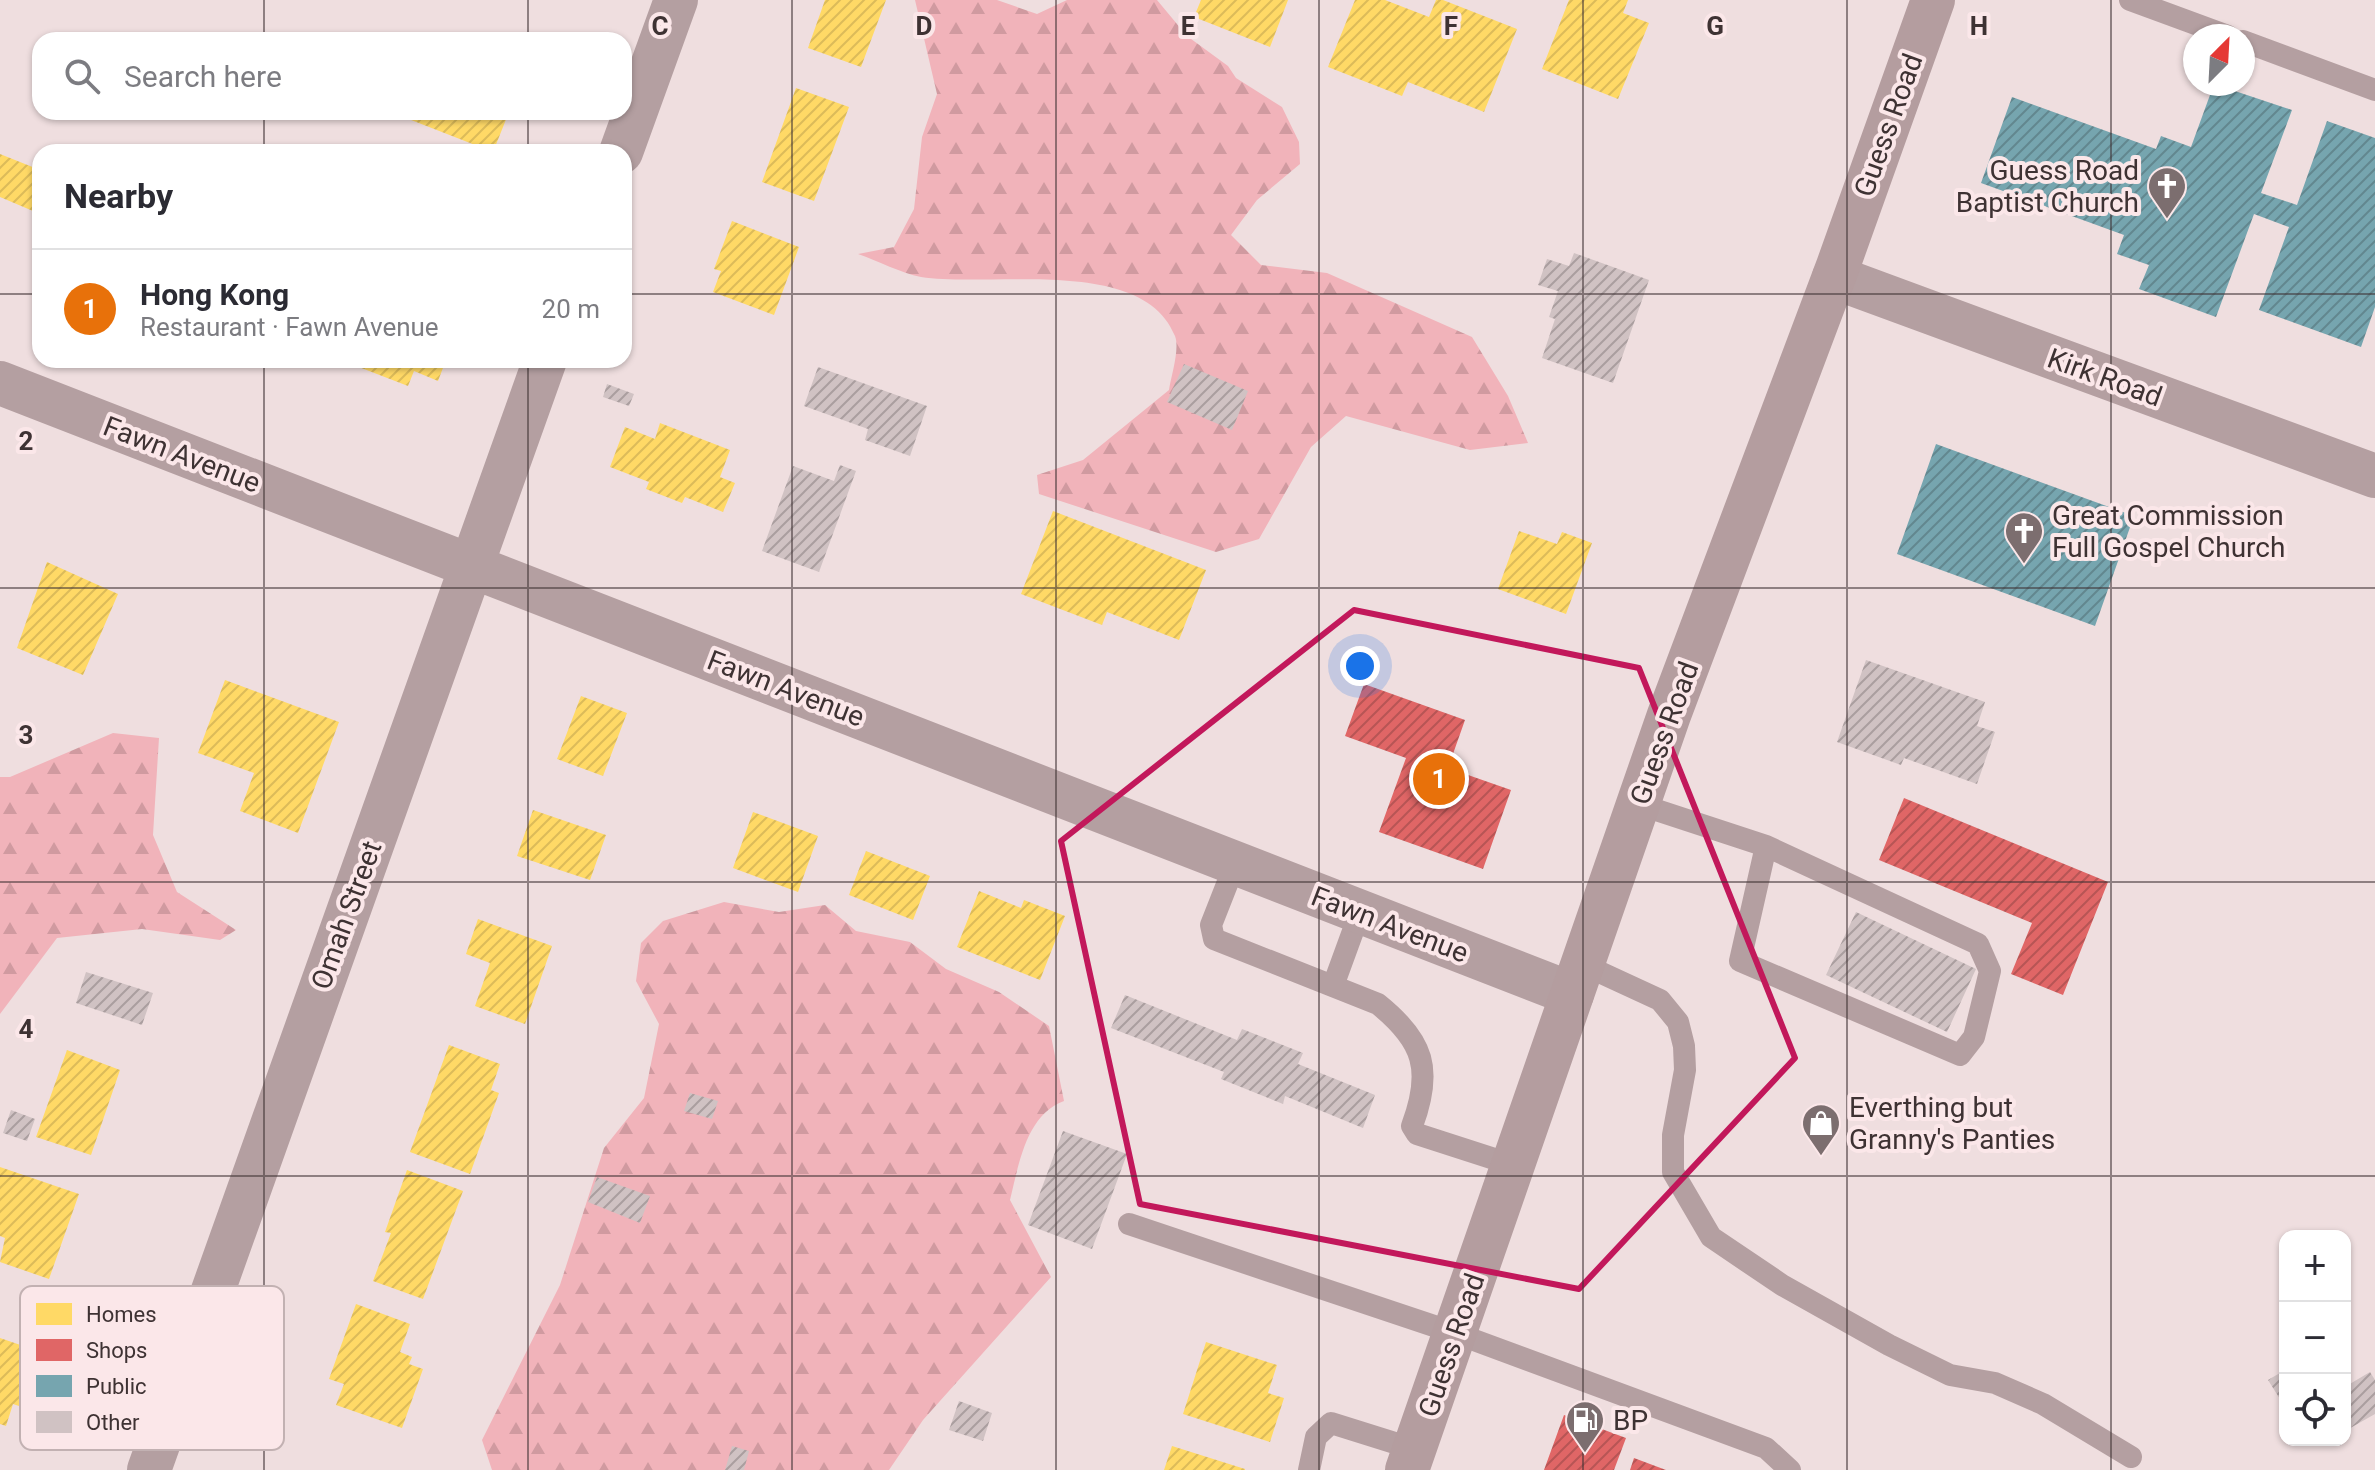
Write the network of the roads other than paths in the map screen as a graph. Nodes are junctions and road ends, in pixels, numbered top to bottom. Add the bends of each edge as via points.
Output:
1 (676, 0) edge
2 (1933, 0) edge
3 (2130, 0) edge
4 (2195, 24) edge
5 (2255, 45) edge
6 (2375, 90) edge
7 (624, 144) edge
8 (1834, 277) junction
9 (542, 368) edge
10 (0, 383) edge
11 (2375, 476) edge
12 (470, 567) junction
13 (1638, 804) junction
14 (1766, 846) junction
15 (1235, 864) junction
16 (1360, 912) junction
17 (1577, 979) junction
18 (1333, 986) junction
19 (1513, 1165) junction
20 (1129, 1224) dead end
21 (214, 1286) edge
22 (1455, 1333) junction
23 (156, 1450) edge
24 (2131, 1457) dead end
25 (1411, 1460) edge
26 (149, 1470) edge
27 (1309, 1470) edge
28 (1790, 1470) edge

1 - 7 street
2 - 8 main road, Guess Road
3 - 4 lane
5 - 6 lane
8 - 11 street, Kirk Road
8 - 13 main road, Guess Road
9 - 12 street, Omah Street
10 - 12 street, Fawn Avenue
12 - 15 street, Fawn Avenue
12 - 21 street, Omah Street
13 - 14 lane
13 - 17 main road, Guess Road
14 - 14 lane via 1740,961 1960,1055 1974,1037 1990,971 1978,944
15 - 16 street, Fawn Avenue
15 - 18 lane via 1211,925 1214,939
16 - 17 street, Fawn Avenue
16 - 18 lane
17 - 19 main road, Guess Road
17 - 24 lane via 1660,1000 1678,1022 1685,1070 1673,1135 1673,1172 1711,1237 1782,1285 1889,1345 1950,1375 1995,1383 2043,1404
18 - 19 lane via 1378,1004 1400,1021 1423,1055 1422,1098 1412,1126 1417,1134
19 - 22 main road, Guess Road
20 - 22 lane
22 - 25 main road, Guess Road
22 - 28 lane via 1766,1448
23 - 26 street, Omah Street
25 - 27 lane via 1331,1423 1316,1437

